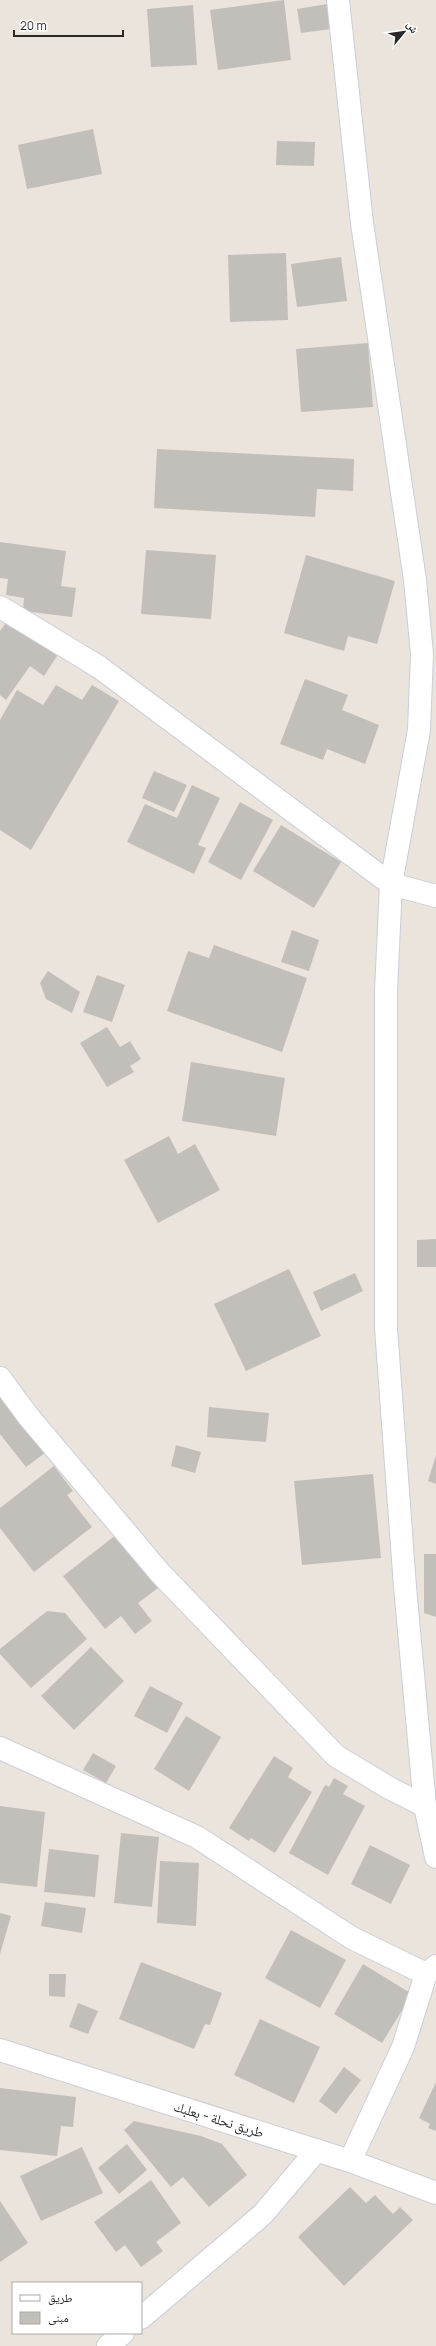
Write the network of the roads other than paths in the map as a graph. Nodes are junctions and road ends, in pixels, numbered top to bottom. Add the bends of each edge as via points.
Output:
1 (338, 0) edge
2 (0, 607) edge
3 (391, 884) junction
4 (436, 896) edge
5 (0, 1378) edge
6 (0, 1748) edge
7 (425, 1806) junction
8 (436, 1857) edge
9 (431, 1970) edge
10 (0, 2050) edge
11 (317, 2150) junction
12 (350, 2161) junction
13 (436, 2193) edge
14 (142, 2317) edge
15 (122, 2334) edge
16 (108, 2346) edge

1 - 3 street via 362,223 415,580 422,654 419,730
2 - 3 street via 98,667
3 - 4 street
3 - 7 street via 386,991 386,1328 405,1587
5 - 7 street via 28,1416 160,1573 336,1756
6 - 9 street via 197,1837 352,1938
7 - 8 street
9 - 12 street via 402,2047
10 - 11 street, طريق نحلة - بعلبك
11 - 12 street, طريق نحلة - بعلبك
11 - 14 street via 263,2214
12 - 13 street, طريق نحلة - بعلبك
15 - 16 street

